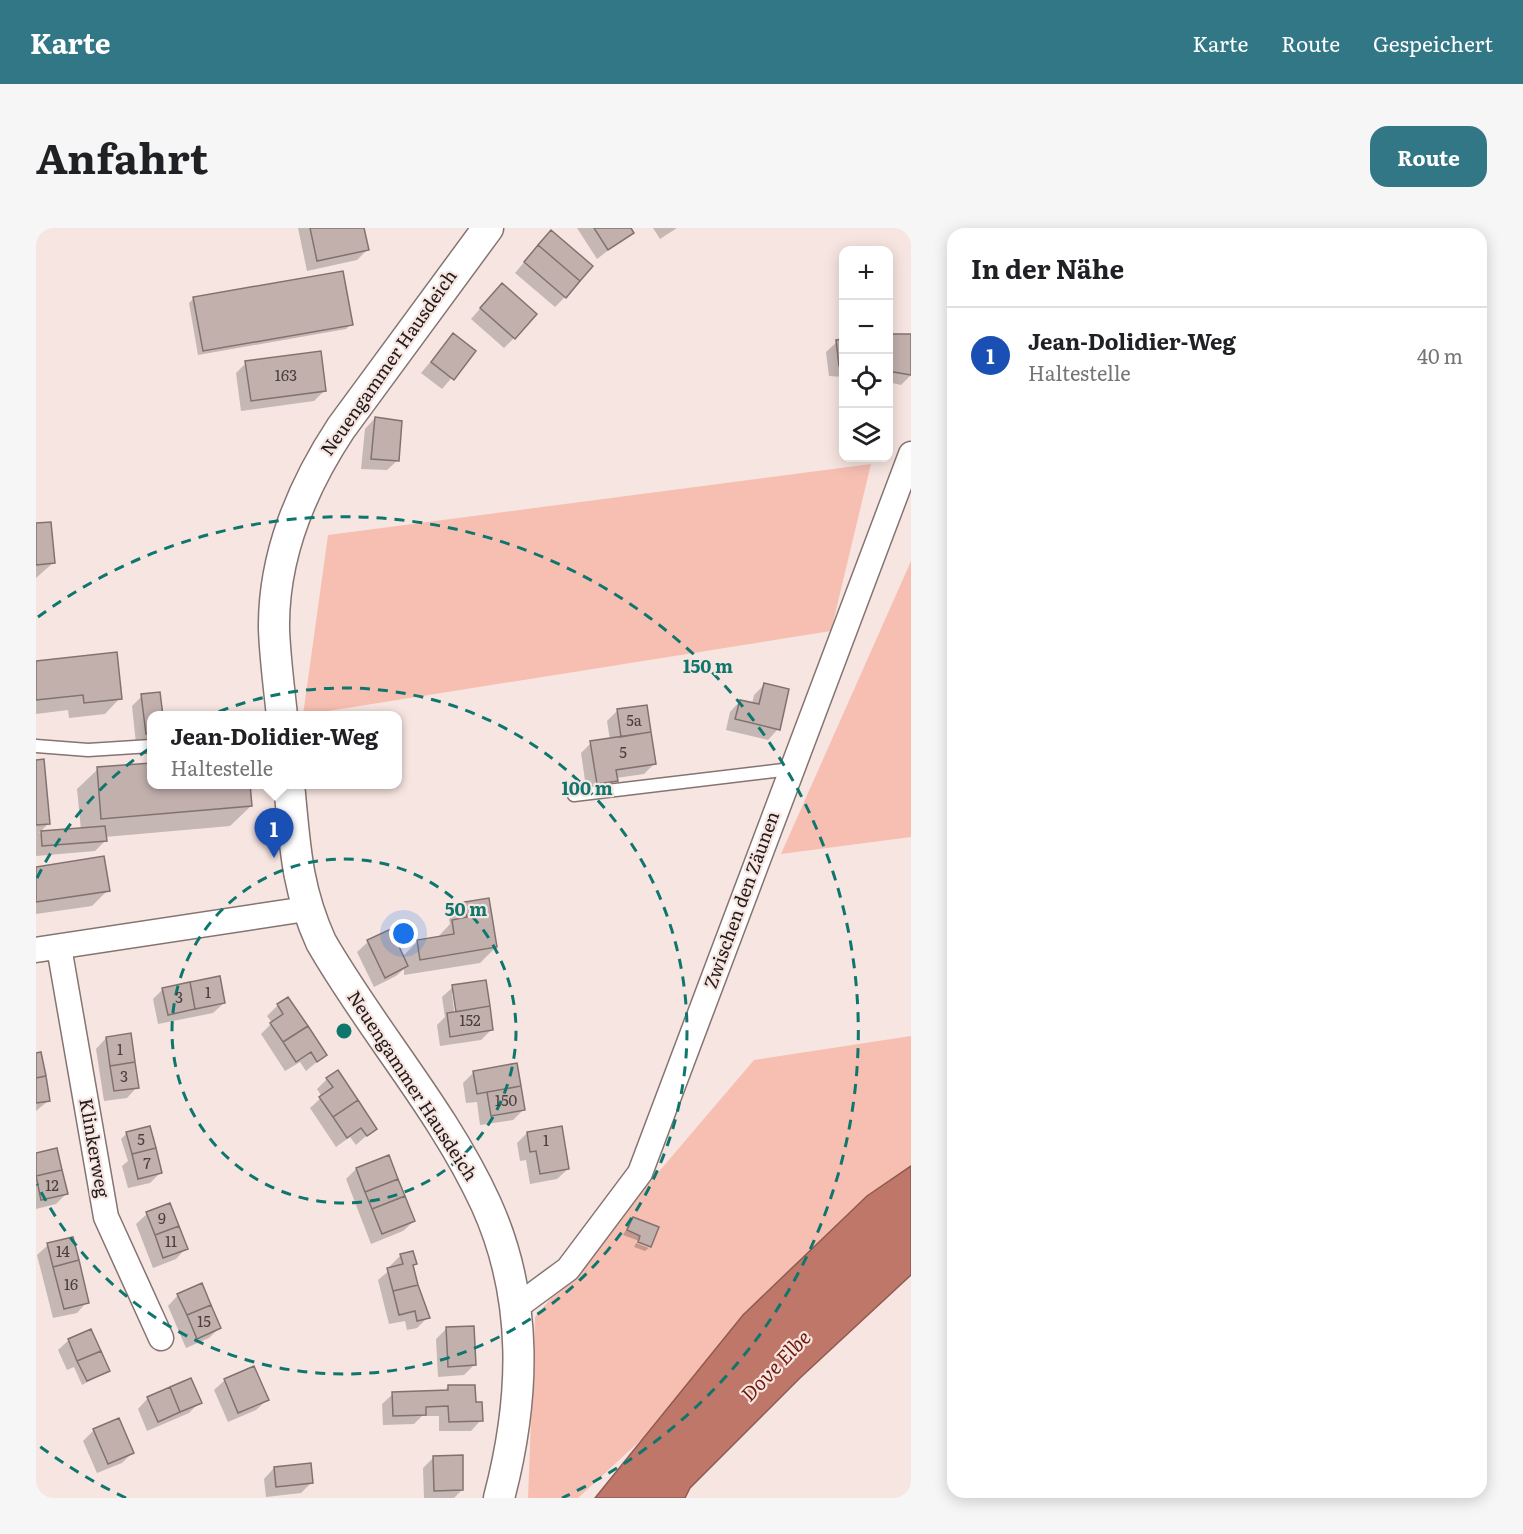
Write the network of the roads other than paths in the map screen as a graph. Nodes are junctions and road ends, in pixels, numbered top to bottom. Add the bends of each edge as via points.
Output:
1 (488, 228) edge
2 (911, 454) edge
3 (282, 711) edge
4 (36, 746) edge
5 (147, 746) edge
6 (791, 769) junction
7 (290, 789) edge
8 (574, 795) dead end
9 (306, 909) junction
10 (48, 949) edge
11 (515, 1308) junction
12 (161, 1338) dead end
13 (499, 1498) edge

1 - 3 street, Neuengammer Hausdeich via 341,428 303,495 287,539 277,586 274,628
2 - 6 street, Zwischen den Zäunen
4 - 5 lane via 88,750
6 - 8 lane
6 - 11 street, Zwischen den Zäunen via 640,1173 568,1269
7 - 9 street, Neuengammer Hausdeich
9 - 10 street
9 - 11 street, Neuengammer Hausdeich via 336,968 451,1140 486,1204 506,1259
10 - 12 street, Klinkerweg via 106,1217
11 - 13 street, Neuengammer Hausdeich via 519,1375 513,1446

